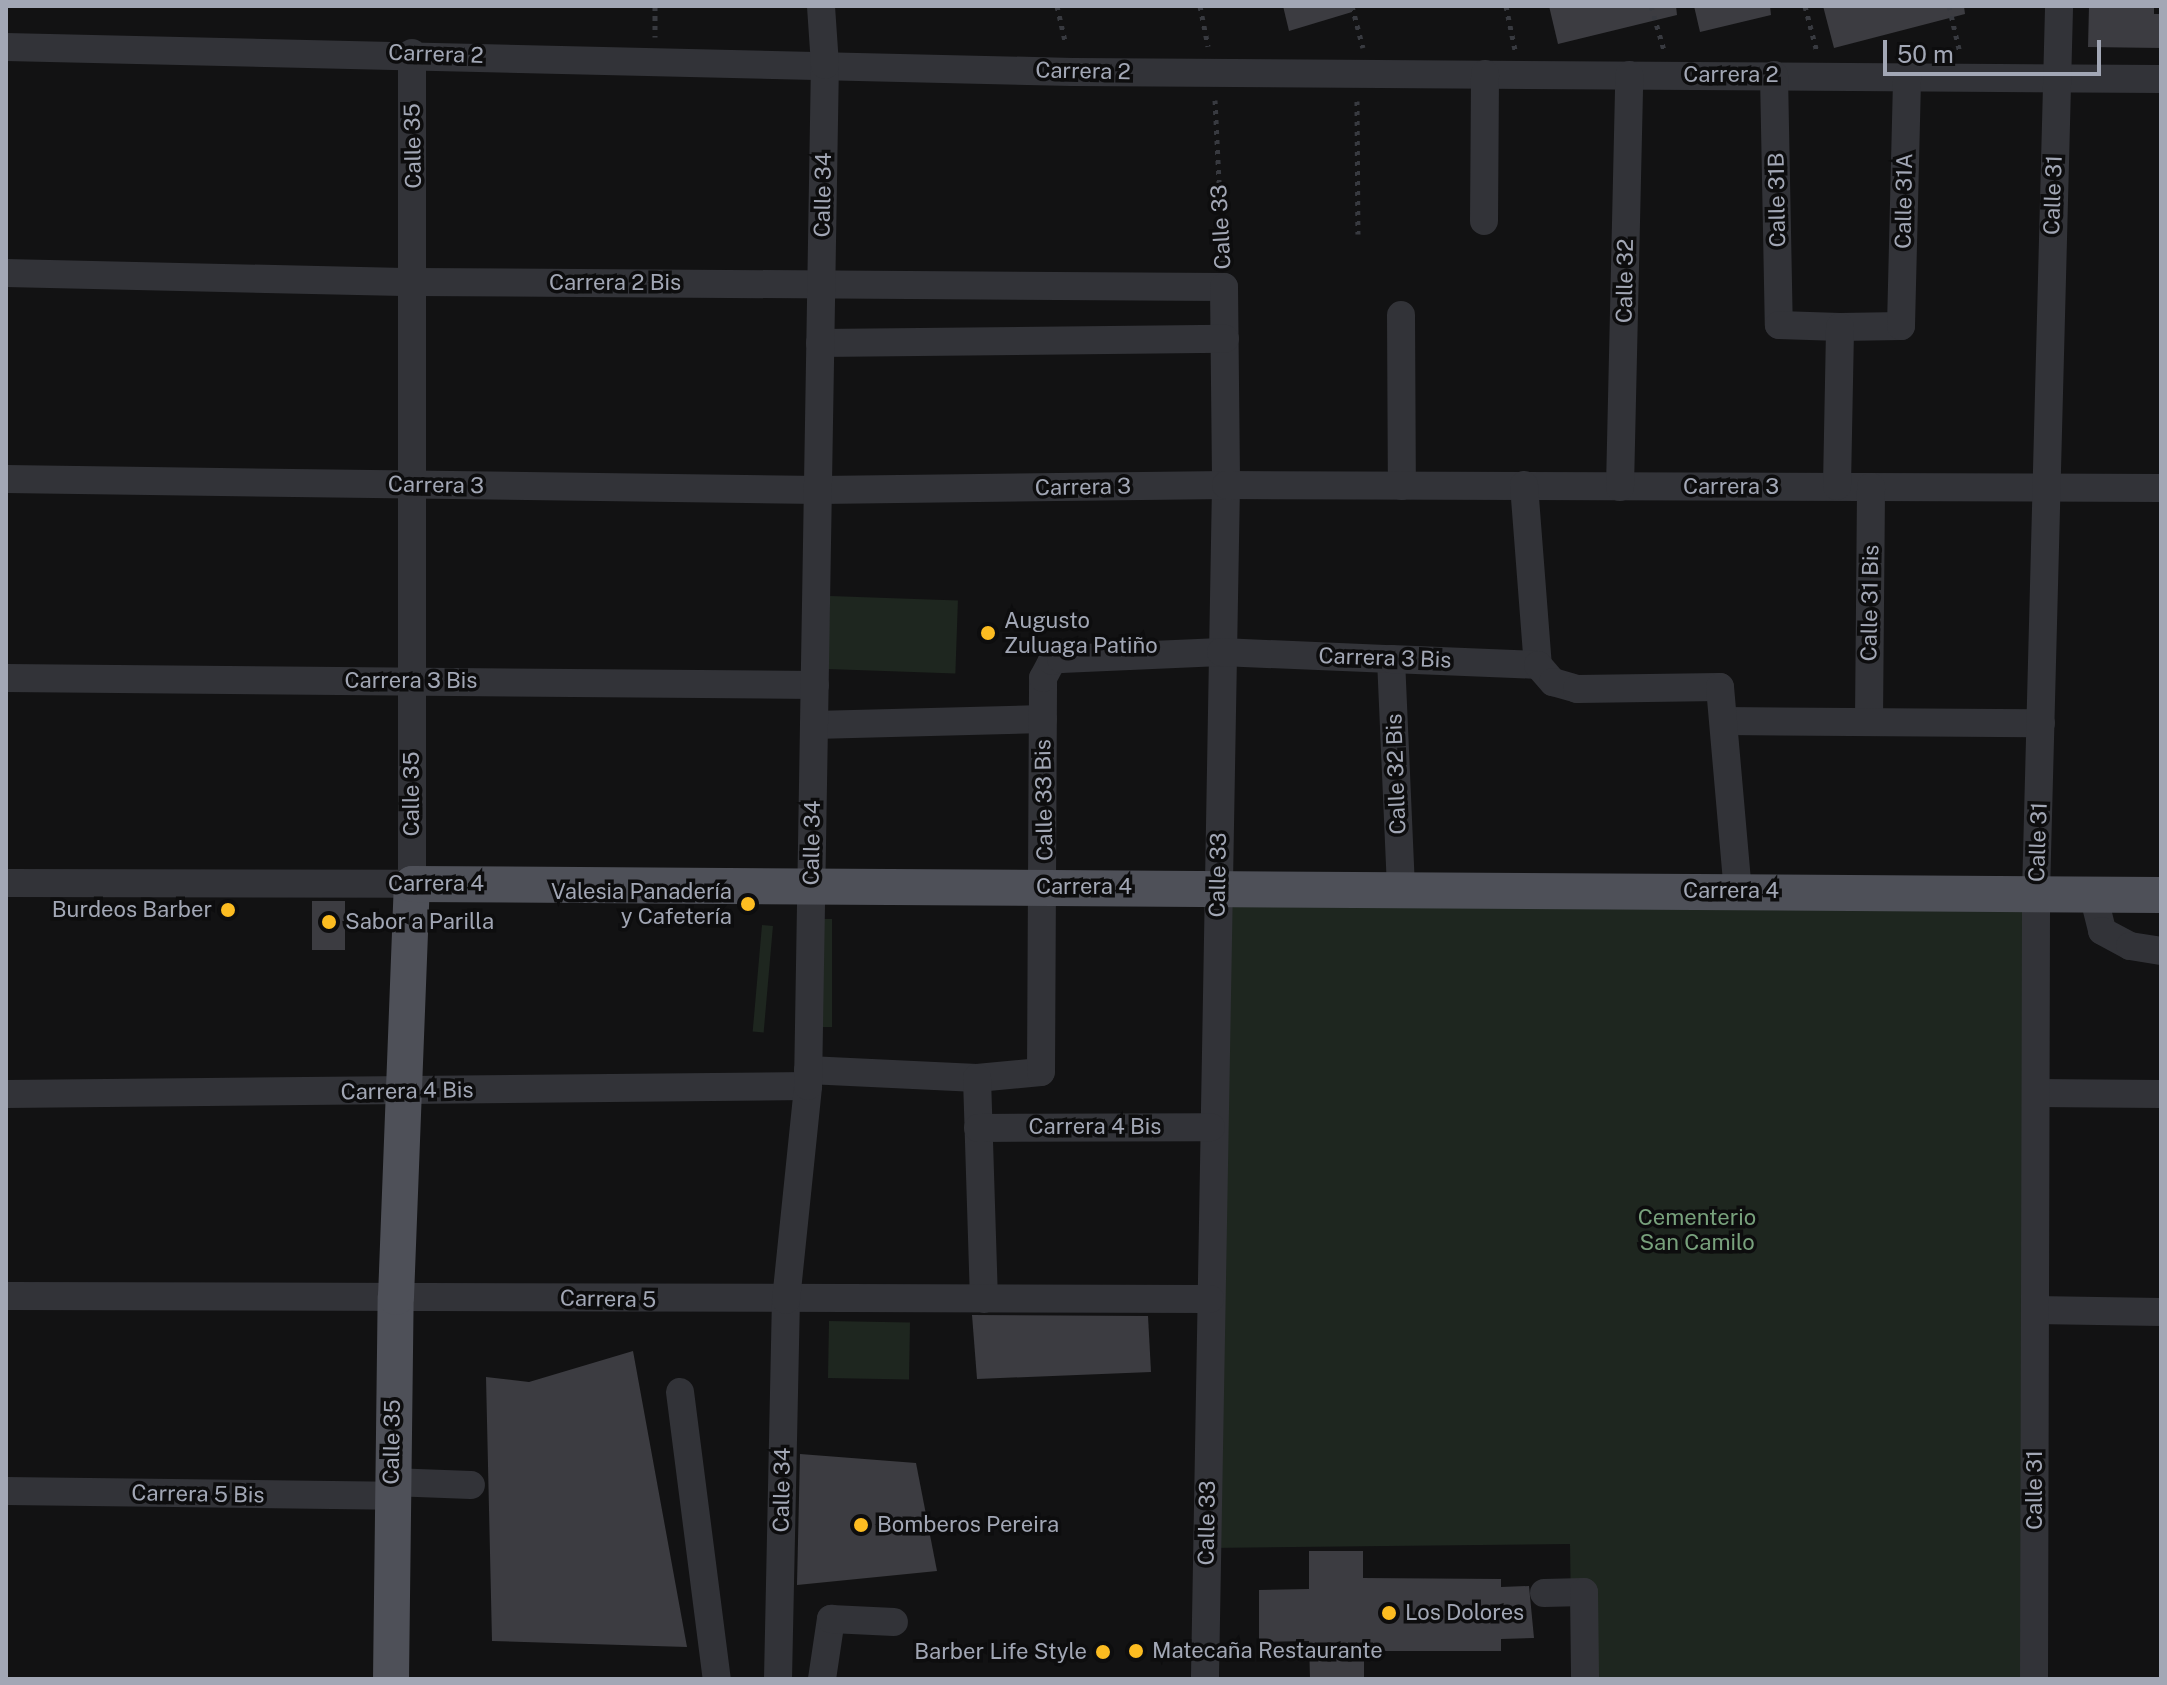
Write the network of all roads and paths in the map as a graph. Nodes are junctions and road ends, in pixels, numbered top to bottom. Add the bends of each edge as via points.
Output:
1 (821, 6) edge
2 (1057, 6) edge
3 (1200, 6) edge
4 (1352, 6) edge
5 (1506, 6) edge
6 (1651, 6) edge
7 (1805, 6) edge
8 (1949, 6) edge
9 (2059, 6) edge
10 (6, 47) edge
11 (412, 53) junction
12 (825, 65) junction
13 (1213, 71) junction
14 (1073, 72) junction
15 (1362, 72) junction
16 (1485, 74) junction
17 (1670, 74) junction
18 (1520, 75) junction
19 (1629, 75) junction
20 (1774, 75) junction
21 (1823, 76) junction
22 (1907, 76) junction
23 (1966, 77) junction
24 (2056, 78) junction
25 (2161, 79) edge
26 (1484, 221) dead end
27 (1358, 234) dead end
28 (6, 273) edge
29 (415, 282) junction
30 (822, 284) junction
31 (1224, 287) junction
32 (1401, 315) dead end
33 (1840, 327) junction
34 (1225, 339) junction
35 (820, 343) junction
36 (6, 479) edge
37 (410, 485) junction
38 (1226, 485) junction
39 (1524, 485) junction
40 (1402, 486) junction
41 (1837, 486) junction
42 (1620, 487) junction
43 (1871, 487) junction
44 (2045, 487) junction
45 (2161, 488) edge
46 (819, 490) junction
47 (1221, 652) junction
48 (1391, 659) junction
49 (1538, 665) junction
50 (1047, 667) joint
51 (6, 678) edge
52 (411, 681) junction
53 (815, 685) junction
54 (1043, 719) junction
55 (1869, 720) junction
56 (1724, 721) junction
57 (2041, 723) junction
58 (814, 725) junction
59 (6, 883) edge
60 (412, 884) junction
61 (812, 886) junction
62 (1045, 887) junction
63 (1219, 888) junction
64 (1401, 889) junction
65 (1738, 891) junction
66 (2036, 893) junction
67 (2093, 894) junction
68 (2161, 895) edge
69 (2161, 951) edge
70 (808, 1078) junction
71 (977, 1078) junction
72 (405, 1092) junction
73 (2036, 1093) junction
74 (6, 1094) edge
75 (2161, 1094) edge
76 (1211, 1127) junction
77 (978, 1128) junction
78 (6, 1296) edge
79 (396, 1297) junction
80 (984, 1299) junction
81 (1210, 1299) junction
82 (786, 1300) junction
83 (2035, 1310) junction
84 (2161, 1312) edge
85 (680, 1392) dead end
86 (471, 1485) dead end
87 (391, 1489) junction
88 (6, 1491) edge
89 (1544, 1593) dead end
90 (894, 1622) dead end
91 (391, 1679) edge
92 (717, 1679) edge
93 (778, 1679) edge
94 (822, 1679) edge
95 (1205, 1679) edge
96 (1585, 1679) edge
97 (2034, 1679) edge

1 - 12 street, Calle 34
2 - 14 path
3 - 13 path, Calle 33
4 - 15 path
5 - 18 path
6 - 17 path
7 - 21 path
8 - 23 path
9 - 24 street, Calle 31
10 - 11 street, Carrera 2
11 - 12 street, Carrera 2
11 - 29 street, Calle 35
12 - 14 street, Carrera 2
12 - 30 street, Calle 34
13 - 14 street, Carrera 2
13 - 15 street, Carrera 2
13 - 31 path, Calle 33
15 - 16 street, Carrera 2
15 - 27 path
16 - 18 street, Carrera 2
16 - 26 street
17 - 19 street, Carrera 2
17 - 20 street, Carrera 2
18 - 19 street, Carrera 2
19 - 42 street, Calle 32
20 - 21 street, Carrera 2
20 - 33 street, Calle 31B via 1779,325
21 - 22 street, Carrera 2
22 - 23 street, Carrera 2
22 - 33 street, Calle 31A via 1901,326
23 - 24 street, Carrera 2
24 - 25 street, Carrera 2
24 - 44 street, Calle 31
28 - 29 street, Carrera 2 Bis
29 - 30 street, Carrera 2 Bis
29 - 37 street, Calle 35
30 - 31 street, Carrera 2 Bis
30 - 35 street, Calle 34
31 - 34 street, Calle 33
32 - 40 street
33 - 41 street
34 - 35 street
34 - 38 street, Calle 33
35 - 46 street, Calle 34
36 - 37 street, Carrera 3
37 - 46 street, Carrera 3
37 - 52 street, Calle 35
38 - 40 street, Carrera 3
38 - 46 street, Carrera 3
38 - 47 street, Calle 33
39 - 40 street, Carrera 3
39 - 42 street, Carrera 3
39 - 49 street
41 - 42 street, Carrera 3
41 - 43 street, Carrera 3
43 - 44 street, Carrera 3
43 - 55 street, Calle 31 Bis
44 - 45 street, Carrera 3
44 - 57 street, Calle 31
46 - 53 street, Calle 34
47 - 48 street, Carrera 3 Bis
47 - 50 street, Carrera 3 Bis via 1061,659
47 - 63 street, Calle 33
48 - 49 street, Carrera 3 Bis
48 - 64 street, Calle 32 Bis
49 - 56 street via 1553,682 1577,689 1721,688
50 - 54 street, Calle 33 Bis
51 - 52 street, Carrera 3 Bis
52 - 53 street, Carrera 3 Bis
52 - 60 street, Calle 35
53 - 58 street, Calle 34
54 - 58 street
54 - 62 street, Calle 33 Bis
55 - 56 street
55 - 57 street
56 - 65 street
57 - 66 street, Calle 31
58 - 61 street, Calle 34
59 - 60 street, Carrera 4
60 - 61 main road, Carrera 4
60 - 72 main road, Calle 35
61 - 62 main road, Carrera 4
61 - 70 street, Calle 34
62 - 63 main road, Carrera 4
62 - 71 street, Calle 33 Bis via 1044,1068 1037,1074
63 - 64 main road, Carrera 4
63 - 76 street, Calle 33
64 - 65 main road, Carrera 4
65 - 66 main road, Carrera 4
66 - 67 main road, Carrera 4
66 - 73 street, Calle 31
67 - 68 main road, Carrera 4
67 - 69 street via 2102,931 2130,946
70 - 71 street
70 - 72 street, Carrera 4 Bis
70 - 82 street, Calle 34
71 - 77 street
72 - 74 street, Carrera 4 Bis
72 - 79 main road, Calle 35
73 - 75 street
73 - 83 street, Calle 31
76 - 77 street, Carrera 4 Bis
76 - 81 street, Calle 33
77 - 80 street
78 - 79 street, Carrera 5
79 - 82 street, Carrera 5
79 - 87 main road, Calle 35
80 - 81 street, Carrera 5
80 - 82 street, Carrera 5
81 - 95 street, Calle 33
82 - 93 street, Calle 34
83 - 84 street
83 - 97 street, Calle 31
85 - 92 street
86 - 87 street, Carrera 5 Bis
87 - 88 street, Carrera 5 Bis
87 - 91 main road, Calle 35
89 - 96 street via 1584,1592
90 - 94 street via 831,1619

